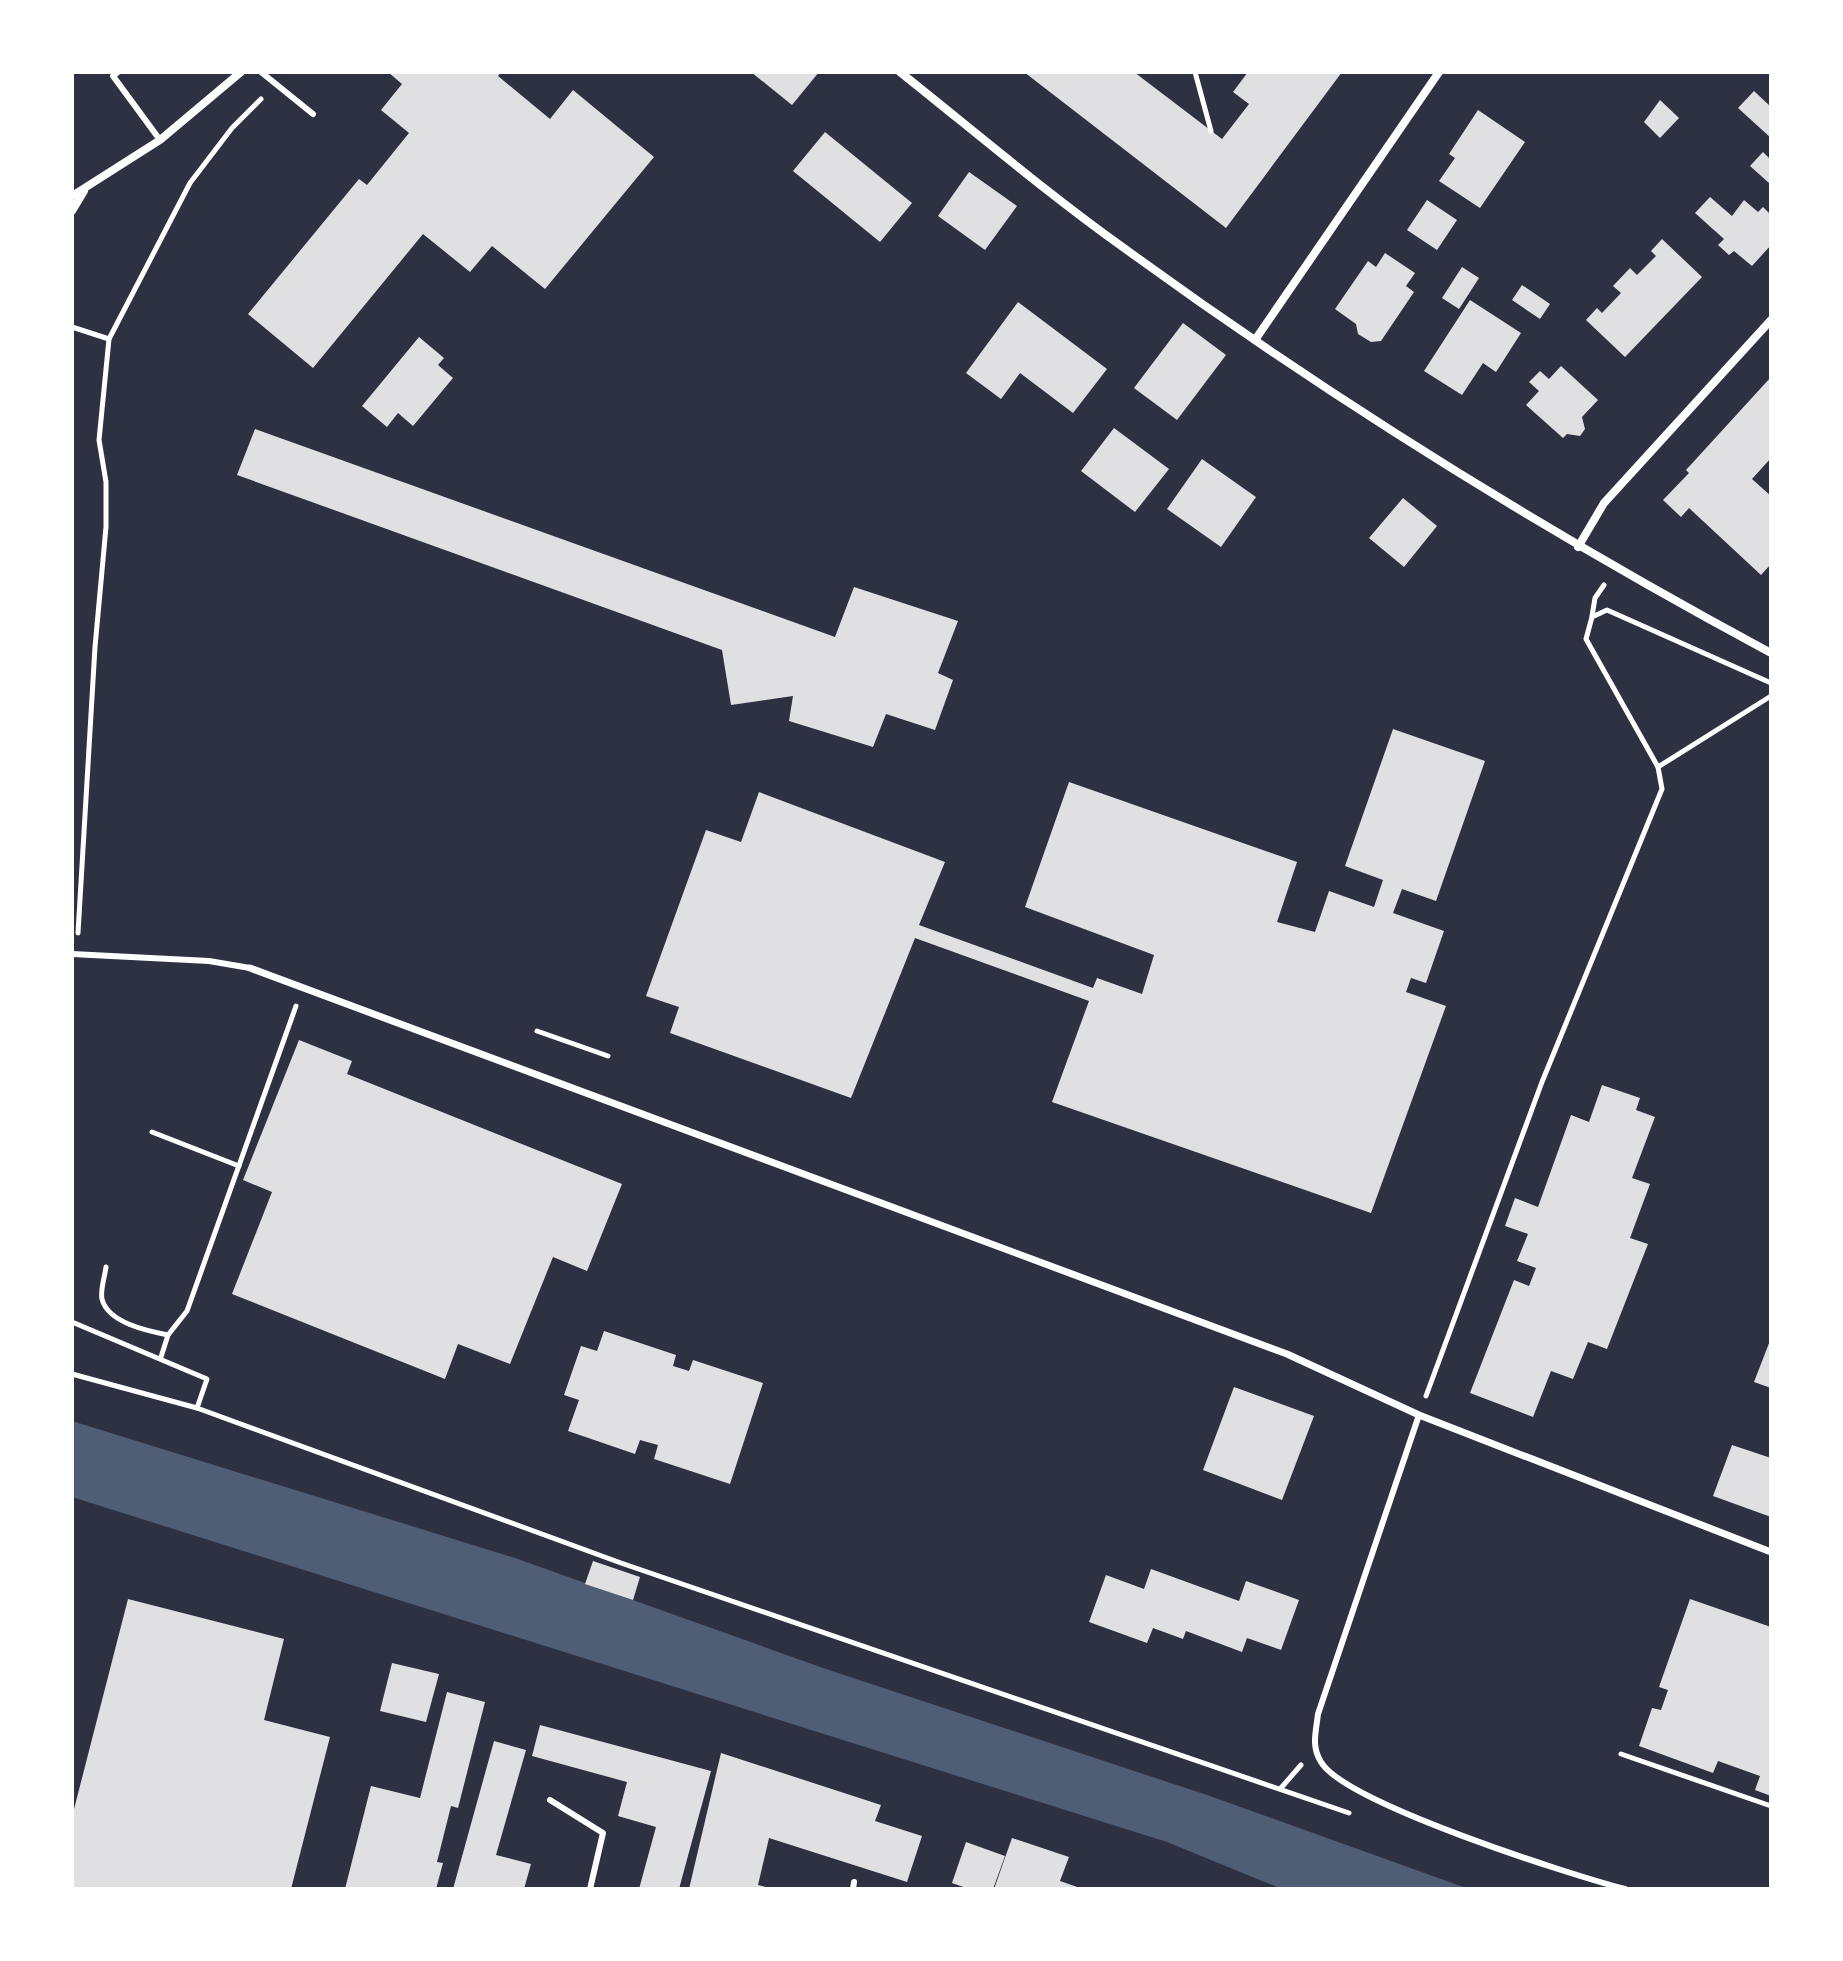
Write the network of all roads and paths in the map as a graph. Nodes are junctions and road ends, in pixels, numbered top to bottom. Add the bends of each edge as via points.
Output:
1 (118, 72) edge
2 (241, 72) edge
3 (261, 72) edge
4 (900, 72) edge
5 (1195, 72) edge
6 (1439, 72) edge
7 (275, 84) junction
8 (313, 114) dead end
9 (1211, 131) dead end
10 (160, 140) junction
11 (84, 191) junction
12 (72, 196) edge
13 (72, 211) edge
14 (1771, 320) edge
15 (72, 327) edge
16 (109, 339) junction
17 (1255, 340) junction
18 (1578, 547) junction
19 (1616, 569) junction
20 (1592, 617) junction
21 (1771, 653) edge
22 (1771, 683) edge
23 (1771, 696) edge
24 (1658, 767) junction
25 (74, 954) edge
26 (250, 968) joint
27 (304, 986) junction
28 (537, 1031) dead end
29 (608, 1056) dead end
30 (152, 1132) dead end
31 (239, 1166) junction
32 (106, 1267) dead end
33 (72, 1322) edge
34 (168, 1335) junction
35 (161, 1357) junction
36 (72, 1374) edge
37 (197, 1408) junction
38 (1419, 1415) junction
39 (1771, 1552) edge
40 (1621, 1754) dead end
41 (1281, 1788) dead end
42 (550, 1800) dead end
43 (1771, 1806) edge
44 (590, 1889) edge
45 (1625, 1889) edge

1 - 10 lane via 113,76
2 - 10 street
3 - 7 lane
4 - 17 street via 1122,247
5 - 9 path
6 - 17 street
7 - 8 lane
7 - 16 path via 190,183
10 - 11 street
11 - 12 street
11 - 13 street
14 - 18 street via 1604,503
15 - 16 path
16 - 25 path via 99,440 106,527
17 - 18 street
18 - 19 street
19 - 20 path via 1595,598
19 - 21 street
20 - 22 path via 1607,610
20 - 24 path via 1586,639
23 - 24 path
24 - 38 path via 1662,789 1542,1082
25 - 26 lane
26 - 27 street
27 - 31 path
27 - 38 street via 1287,1354
28 - 29 path
30 - 31 path
31 - 34 path via 187,1311
32 - 34 path via 102,1298 107,1308 118,1319
33 - 35 path
34 - 35 path
35 - 37 path via 207,1379
36 - 37 path
37 - 41 path via 621,1563
38 - 39 street
38 - 45 lane via 1318,1714 1314,1747 1322,1765 1365,1797 1565,1873
40 - 43 path
42 - 44 lane via 603,1833

